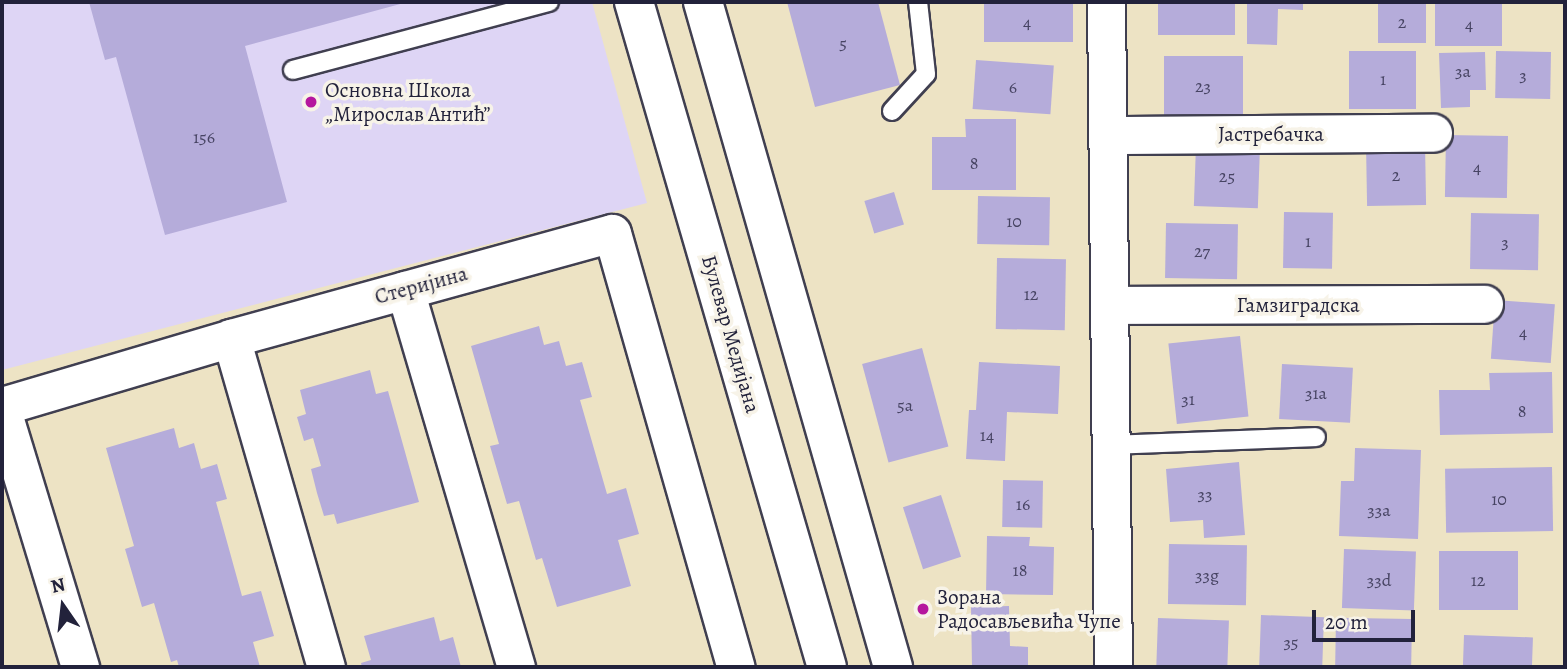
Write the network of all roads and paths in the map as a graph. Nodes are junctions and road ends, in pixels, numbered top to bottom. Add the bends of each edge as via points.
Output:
1 (549, 2) edge
2 (634, 2) edge
3 (703, 2) edge
4 (918, 2) edge
5 (1106, 2) edge
6 (293, 70) dead end
7 (892, 111) dead end
8 (1433, 133) dead end
9 (1108, 135) junction
10 (405, 290) junction
11 (1484, 304) dead end
12 (1111, 305) junction
13 (231, 338) junction
14 (2, 408) edge
15 (1316, 437) dead end
16 (1112, 445) junction
17 (78, 667) edge
18 (326, 667) edge
19 (516, 667) edge
20 (736, 667) edge
21 (827, 667) edge
22 (892, 667) edge
23 (1113, 667) edge

1 - 6 lane
2 - 21 main road, Булевар Медијана
3 - 22 main road
4 - 7 lane via 926,74
5 - 9 street
8 - 9 street, Јастребачка
9 - 12 street
10 - 13 street, Стеријина
10 - 19 street
10 - 20 street, Стеријина via 612,233
11 - 12 street, Гамзиградска
12 - 16 street
13 - 14 street, Стеријина
13 - 18 street
14 - 17 street, Стеријина
15 - 16 lane
16 - 23 street

